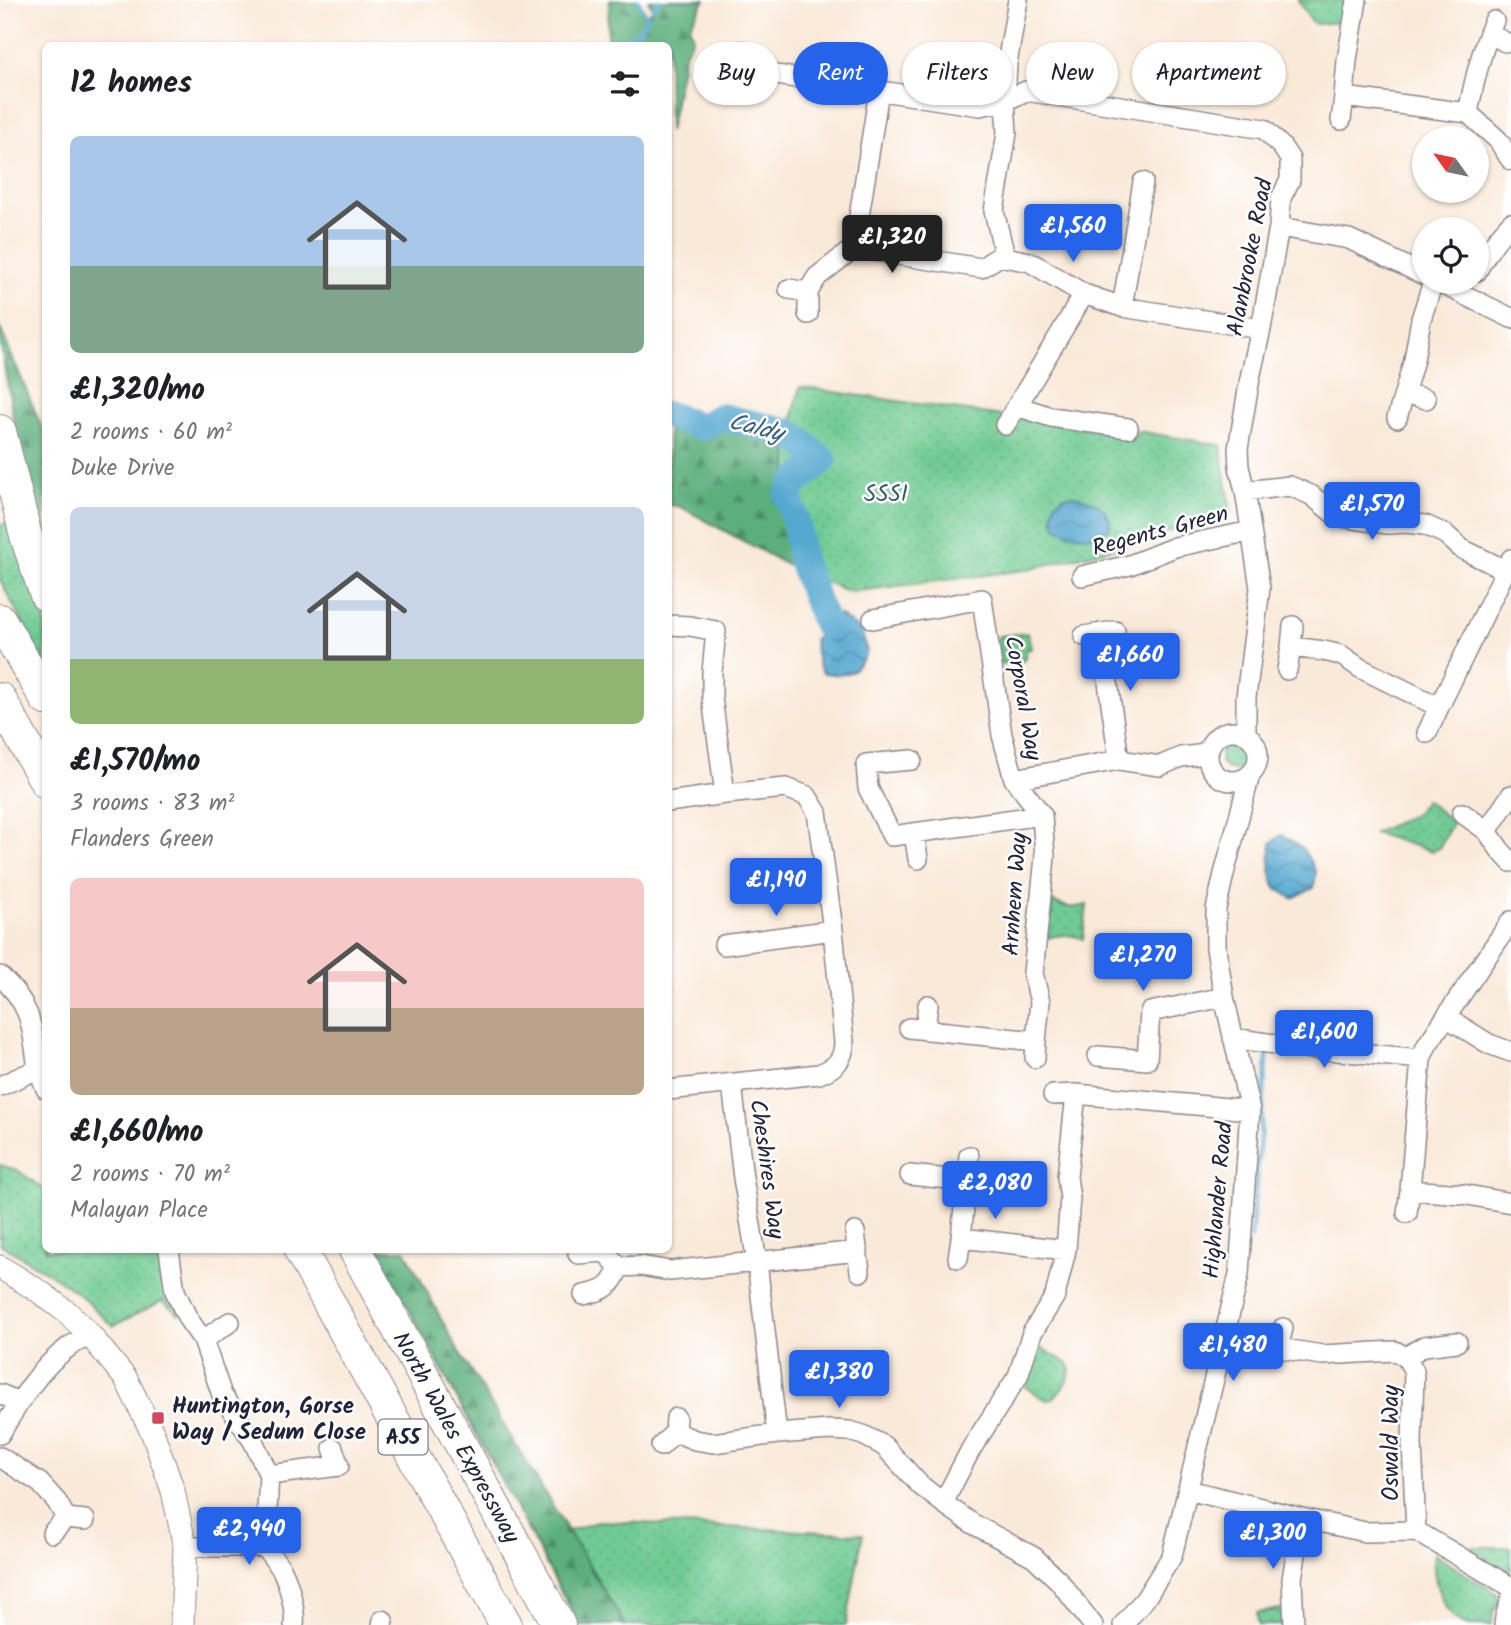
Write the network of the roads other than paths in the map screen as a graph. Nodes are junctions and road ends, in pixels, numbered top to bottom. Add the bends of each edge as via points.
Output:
1 (1018, 0) edge
2 (1357, 0) edge
3 (1496, 32) dead end
4 (1011, 42) edge
5 (1345, 97) junction
6 (1012, 98) edge
7 (877, 105) edge
8 (1005, 105) edge
9 (1468, 113) junction
10 (1341, 120) dead end
11 (1511, 160) edge
12 (1143, 182) dead end
13 (1511, 223) edge
14 (1279, 227) junction
15 (854, 248) junction
16 (1489, 248) edge
17 (1000, 256) junction
18 (1412, 269) edge
19 (1084, 294) junction
20 (1430, 294) edge
21 (1477, 294) edge
22 (1122, 307) junction
23 (808, 314) dead end
24 (1511, 318) edge
25 (1261, 329) junction
26 (1405, 393) junction
27 (1426, 399) dead end
28 (1017, 406) junction
29 (1397, 418) dead end
30 (1005, 425) dead end
31 (1128, 428) dead end
32 (0, 431) edge
33 (1244, 491) junction
34 (1251, 531) junction
35 (1508, 565) edge
36 (1082, 576) dead end
37 (42, 583) edge
38 (873, 619) dead end
39 (0, 620) edge
40 (672, 625) edge
41 (1293, 626) dead end
42 (1100, 633) dead end
43 (1291, 647) junction
44 (1287, 670) dead end
45 (42, 692) edge
46 (0, 699) edge
47 (1439, 707) junction
48 (1238, 733) junction
49 (1427, 733) dead end
50 (1205, 754) junction
51 (912, 760) dead end
52 (1119, 760) junction
53 (42, 775) edge
54 (1243, 778) junction
55 (1014, 779) junction
56 (725, 794) junction
57 (1511, 795) edge
58 (672, 801) edge
59 (1462, 813) dead end
60 (1042, 815) junction
61 (1487, 831) junction
62 (915, 833) junction
63 (918, 859) dead end
64 (1511, 862) edge
65 (1511, 921) edge
66 (833, 930) junction
67 (724, 945) dead end
68 (0, 976) edge
69 (1224, 997) junction
70 (928, 1005) dead end
71 (1446, 1017) junction
72 (1233, 1038) junction
73 (1511, 1052) edge
74 (1098, 1056) dead end
75 (1421, 1059) junction
76 (38, 1069) junction
77 (42, 1079) edge
78 (732, 1084) junction
79 (0, 1086) edge
80 (672, 1090) edge
81 (1076, 1094) junction
82 (1053, 1095) dead end
83 (1250, 1110) junction
84 (969, 1156) dead end
85 (910, 1175) dead end
86 (967, 1181) junction
87 (1410, 1190) junction
88 (1511, 1203) edge
89 (1407, 1213) dead end
90 (961, 1238) junction
91 (1066, 1250) junction
92 (169, 1253) edge
93 (302, 1253) edge
94 (357, 1253) edge
95 (592, 1253) edge
96 (607, 1253) edge
97 (578, 1254) dead end
98 (958, 1258) dead end
99 (757, 1262) junction
100 (0, 1267) edge
101 (619, 1267) junction
102 (860, 1272) dead end
103 (584, 1295) dead end
104 (230, 1322) dead end
105 (1283, 1328) dead end
106 (90, 1335) junction
107 (203, 1340) junction
108 (1457, 1342) dead end
109 (1406, 1357) junction
110 (0, 1394) edge
111 (19, 1402) junction
112 (671, 1432) dead end
113 (0, 1434) edge
114 (777, 1434) junction
115 (0, 1457) edge
116 (340, 1463) dead end
117 (269, 1475) junction
118 (1188, 1490) junction
119 (943, 1503) junction
120 (1302, 1518) junction
121 (1416, 1531) junction
122 (52, 1533) dead end
123 (185, 1547) junction
124 (265, 1547) junction
125 (1511, 1587) edge
126 (1511, 1599) edge
127 (182, 1625) edge
128 (294, 1625) edge
129 (506, 1625) edge
130 (559, 1625) edge
131 (1093, 1625) edge
132 (1124, 1625) edge
133 (1294, 1625) edge
134 (1504, 1625) edge

1 - 4 street
2 - 5 street via 1339,59
3 - 9 street via 1484,44
5 - 9 street
5 - 10 street
6 - 14 street, Alanbrooke Road via 1026,91 1264,130 1290,159
7 - 15 street
8 - 17 street via 1007,133 995,211 1003,248
9 - 11 street via 1498,140
12 - 22 street
13 - 16 street
14 - 18 street via 1349,239
14 - 25 street, Alanbrooke Road
15 - 17 street via 981,268
15 - 23 street via 799,290
17 - 19 street via 1030,262
19 - 22 street
19 - 28 street
20 - 26 street
21 - 24 street
22 - 25 street
25 - 33 street, Alanbrooke Road via 1238,449
26 - 27 street
26 - 29 street
28 - 30 street
28 - 31 street via 1051,417
32 - 37 highway
33 - 34 street, Alanbrooke Road
33 - 35 street via 1290,486 1311,495 1333,513 1388,524 1425,525 1462,549
34 - 36 street, Regents Green via 1175,547 1130,565
34 - 48 street, Alanbrooke Road via 1260,588 1245,711
35 - 47 street
38 - 55 street, Corporal Way via 982,599 995,625 1002,736
39 - 45 highway
40 - 56 street via 721,625 712,698
41 - 43 street
42 - 52 street
43 - 44 street
43 - 47 street via 1341,655
46 - 53 highway
47 - 49 street
48 - 50 street via 1216,738
48 - 54 street via 1252,739 1258,754 1258,762
50 - 52 street via 1160,766
50 - 54 street via 1222,778
51 - 62 street via 866,764 869,788 892,836
52 - 55 street
54 - 69 street, Highlander Road via 1242,806 1216,909 1216,948
55 - 60 street, Arnhem Way
56 - 58 street
56 - 66 street via 786,788 807,796 817,812
57 - 61 street
59 - 61 street
60 - 62 street
60 - 70 street, Arnhem Way via 1045,857 1033,973 1040,1002 1036,1049 917,1029
61 - 64 street
62 - 63 street
65 - 71 street
66 - 67 street
66 - 78 street via 844,1042 840,1061 819,1074
68 - 76 street via 30,1016
69 - 72 street, Highlander Road
69 - 74 street via 1150,1012 1147,1060
71 - 73 street
71 - 75 street
72 - 75 street
72 - 83 street, Highlander Road
75 - 87 street
76 - 77 street
76 - 79 street
78 - 80 street
78 - 99 street, Cheshires Way
81 - 82 street
81 - 83 street
81 - 91 street via 1067,1177
83 - 118 street, Highlander Road via 1239,1274
84 - 86 street
85 - 86 street
86 - 90 street
87 - 88 street
87 - 89 street
90 - 91 street
90 - 98 street
91 - 119 street via 1055,1296 1032,1333 1018,1376 971,1448
92 - 107 street via 175,1291
93 - 129 highway, North Wales Expressway / A55
94 - 130 highway, North Wales Expressway / A55
95 - 97 street, Cheshires Way
96 - 101 street, Cheshires Way
99 - 101 street, Cheshires Way via 670,1270
99 - 102 street, Cheshires Way via 856,1241
99 - 114 street, Cheshires Way
100 - 106 street via 68,1313
101 - 103 street via 614,1281 600,1292
104 - 107 street
105 - 109 street, Oswald Way via 1276,1355 1395,1351
106 - 111 street via 70,1346 41,1373
106 - 123 street via 126,1379 153,1434 173,1491
107 - 117 street via 222,1395
108 - 109 street, Oswald Way via 1424,1346
109 - 121 street, Oswald Way via 1414,1371
110 - 111 street
111 - 113 street
112 - 114 street via 713,1443
114 - 119 street via 830,1430 863,1435 884,1446
115 - 122 street via 40,1483 76,1519
116 - 117 street
117 - 124 street
118 - 120 street
118 - 132 street, Highlander Road via 1172,1556
119 - 131 street via 1034,1557
120 - 121 street via 1365,1532
120 - 133 street via 1292,1579
121 - 125 street
123 - 124 street
123 - 127 street
124 - 128 street via 283,1572 293,1602
126 - 134 street

